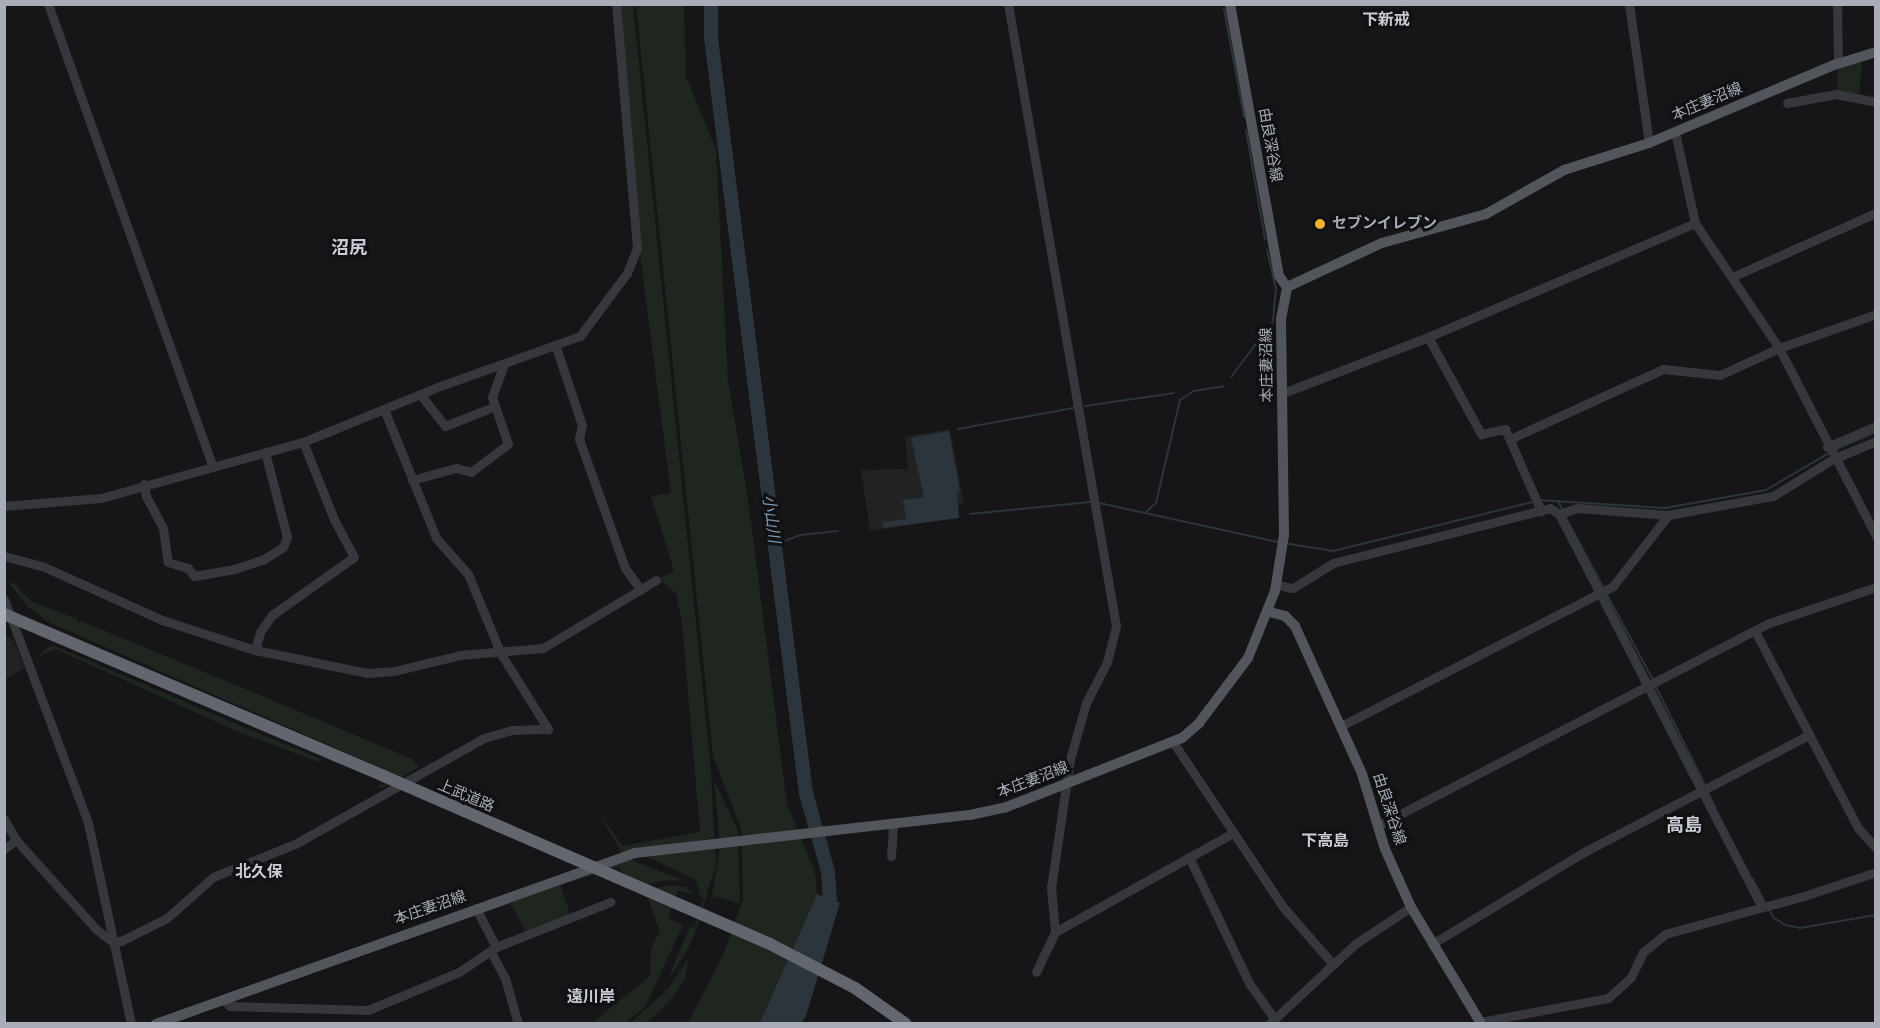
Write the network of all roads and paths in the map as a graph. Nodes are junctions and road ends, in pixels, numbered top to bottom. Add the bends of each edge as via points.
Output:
1 (48, 4) edge
2 (616, 4) edge
3 (1008, 4) edge
4 (1230, 4) edge
5 (1629, 4) edge
6 (1837, 4) edge
7 (1875, 52) edge
8 (1838, 64) junction
9 (1875, 102) edge
10 (1787, 103) dead end
11 (1676, 132) junction
12 (1649, 143) junction
13 (1875, 213) edge
14 (1695, 222) junction
15 (1732, 277) junction
16 (1287, 287) junction
17 (1875, 314) edge
18 (1428, 338) junction
19 (556, 347) junction
20 (1779, 348) junction
21 (504, 364) junction
22 (1283, 393) junction
23 (420, 394) junction
24 (493, 407) junction
25 (384, 409) junction
26 (1875, 426) edge
27 (1510, 439) junction
28 (1875, 441) edge
29 (303, 442) junction
30 (1827, 447) junction
31 (265, 452) junction
32 (1833, 459) junction
33 (212, 465) junction
34 (412, 480) junction
35 (144, 484) junction
36 (4, 506) edge
37 (1542, 511) junction
38 (1562, 513) junction
39 (1875, 513) edge
40 (1668, 515) junction
41 (1865, 517) junction
42 (1875, 536) edge
43 (4, 556) edge
44 (656, 580) dead end
45 (1277, 585) junction
46 (1875, 587) edge
47 (641, 590) junction
48 (1600, 593) junction
49 (4, 598) edge
50 (1270, 612) junction
51 (8, 616) edge
52 (1755, 631) junction
53 (255, 650) junction
54 (501, 654) junction
55 (1649, 687) junction
56 (1341, 726) junction
57 (1807, 736) junction
58 (1173, 742) junction
59 (1066, 784) junction
60 (1700, 791) junction
61 (4, 819) edge
62 (889, 825) junction
63 (1379, 825) junction
64 (1231, 834) junction
65 (16, 840) junction
66 (1875, 848) edge
67 (4, 849) edge
68 (891, 856) dead end
69 (1189, 857) junction
70 (1875, 872) edge
71 (610, 902) dead end
72 (1411, 907) junction
73 (1762, 907) junction
74 (476, 908) junction
75 (1055, 932) junction
76 (113, 942) junction
77 (1432, 944) junction
78 (494, 950) junction
79 (1332, 963) junction
80 (1036, 972) dead end
81 (222, 999) junction
82 (1272, 1021) edge
83 (1480, 1022) edge
84 (131, 1023) edge
85 (156, 1023) edge
86 (518, 1023) edge
87 (906, 1023) edge

1 - 33 street
2 - 19 street via 637,249 632,264 586,330
3 - 59 street via 1116,632 1107,662 1086,703
4 - 16 main road, 由良深谷線 via 1278,276
5 - 12 street
6 - 8 street
7 - 8 main road, 本庄妻沼線
8 - 11 main road, 本庄妻沼線
9 - 10 street via 1836,94
11 - 12 main road, 本庄妻沼線
11 - 14 street
12 - 16 main road, 本庄妻沼線 via 1564,170 1486,214 1382,243
13 - 15 street
14 - 15 street
14 - 18 street
15 - 20 street
16 - 22 main road, 本庄妻沼線 via 1281,319
17 - 20 street
18 - 22 street
18 - 27 street via 1481,434 1500,428 1505,429
19 - 21 street
19 - 47 street via 582,424 579,439 625,568
20 - 27 street via 1720,375 1663,369
20 - 30 street
21 - 23 street
21 - 24 street via 492,397
22 - 45 main road, 本庄妻沼線 via 1284,535
23 - 24 street via 445,426
23 - 25 street
24 - 34 street via 508,444 471,471 456,468
25 - 29 street
25 - 34 street
26 - 30 street
27 - 37 street
28 - 32 street
29 - 31 street
29 - 53 street via 335,522 354,557 272,615 260,632
30 - 32 street
31 - 33 street
31 - 35 street via 287,537 283,547 264,559 234,569 194,576 188,568 168,562 163,528
32 - 40 street via 1773,496
32 - 41 street
33 - 35 street
34 - 54 street via 443,549 468,574
35 - 36 street via 101,498
37 - 38 street via 1554,508
37 - 45 street via 1333,563 1293,588
38 - 40 street
38 - 48 street
39 - 41 street
40 - 48 street via 1610,588
41 - 42 street
43 - 53 street via 42,566 162,620
44 - 47 street
45 - 50 main road, 本庄妻沼線
46 - 52 street via 1816,605
47 - 54 street via 543,648
48 - 55 street
48 - 56 street
49 - 51 street
50 - 56 main road, 由良深谷線 via 1286,616 1295,626
50 - 58 main road, 本庄妻沼線 via 1238,674 1199,723
51 - 76 street via 88,823
51 - 87 highway, 上武道路, bridge via 770,944 855,988
52 - 55 street
52 - 57 street
53 - 54 street via 367,673 460,656
54 - 76 street via 548,729 512,730 484,738 295,844 213,877 166,918
55 - 60 street
55 - 63 street
56 - 63 main road, 由良深谷線
57 - 60 street
57 - 66 street via 1858,828
58 - 59 main road, 本庄妻沼線
58 - 64 street
59 - 62 main road, 本庄妻沼線 via 1004,808
59 - 75 street via 1051,887
60 - 73 street
60 - 77 street via 1584,852
61 - 65 street
62 - 68 street
62 - 74 main road, 本庄妻沼線 via 635,853
63 - 72 main road, 由良深谷線 via 1385,849
64 - 69 street
64 - 79 street via 1283,907
65 - 67 street
65 - 76 street via 97,930
69 - 75 street
69 - 82 street via 1249,983
70 - 73 street
71 - 78 street
72 - 77 main road, 由良深谷線
72 - 79 street
73 - 83 street via 1665,934 1643,952 1631,976 1608,998
74 - 78 street
74 - 81 main road, 本庄妻沼線
75 - 80 street
76 - 84 street
77 - 83 main road, 由良深谷線
78 - 81 street via 459,972 368,1010 230,1006
78 - 86 street
79 - 82 street
81 - 85 main road, 本庄妻沼線

